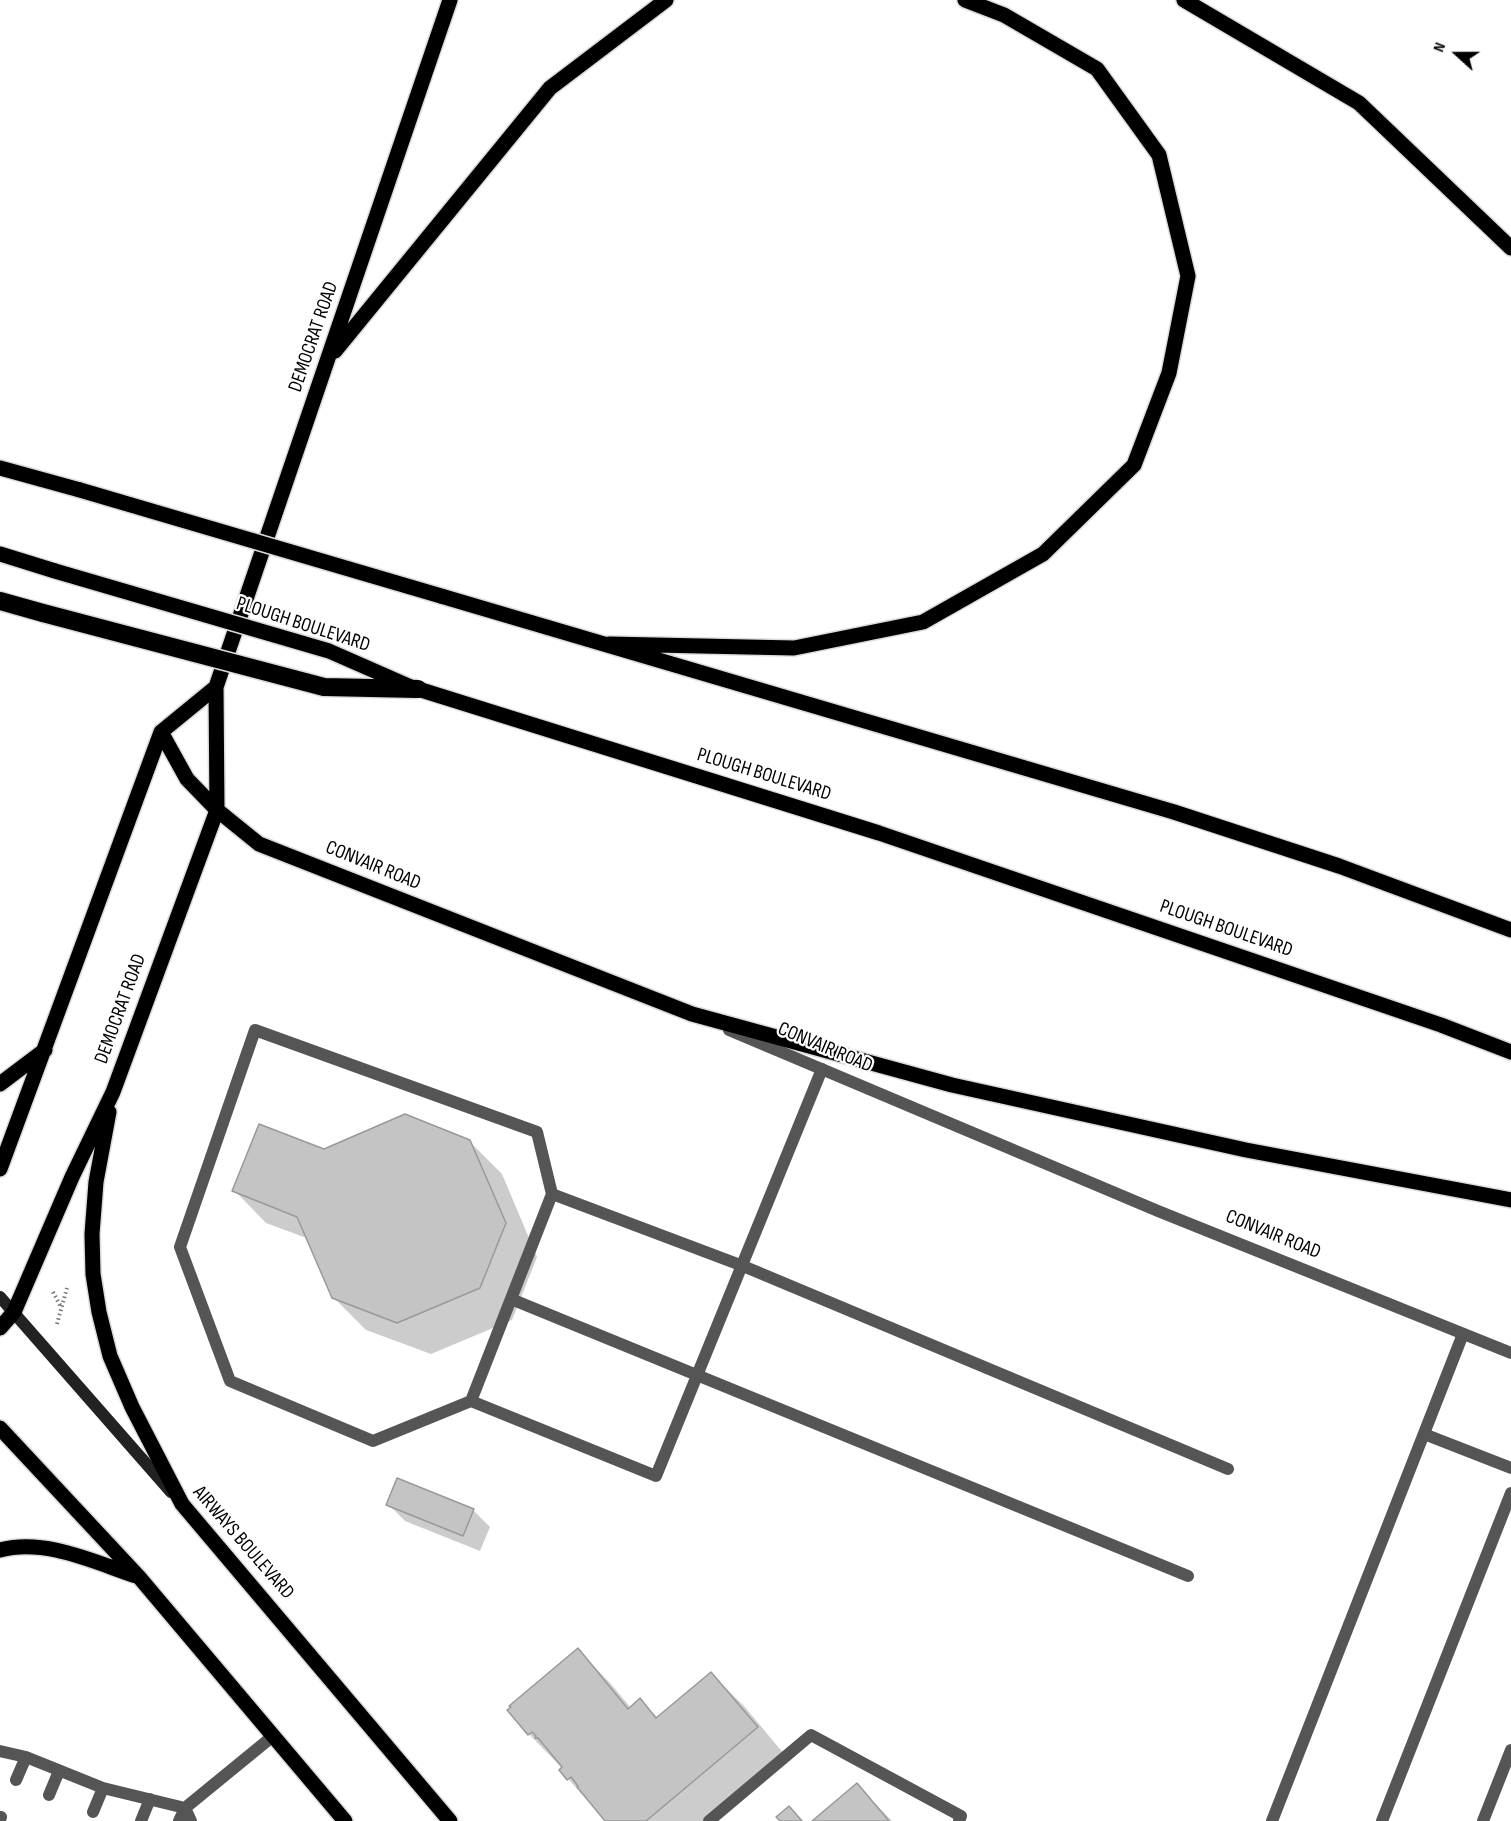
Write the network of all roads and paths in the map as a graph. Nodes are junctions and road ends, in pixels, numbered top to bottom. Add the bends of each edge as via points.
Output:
1 (450, 0) edge
2 (666, 0) edge
3 (965, 0) edge
4 (1184, 0) edge
5 (1511, 248) edge
6 (329, 358) junction
7 (0, 468) edge
8 (0, 554) edge
9 (0, 601) edge
10 (609, 644) junction
11 (216, 687) junction
12 (418, 689) junction
13 (161, 732) junction
14 (217, 810) junction
15 (1511, 930) edge
16 (692, 1014) junction
17 (45, 1050) junction
18 (1511, 1052) edge
19 (822, 1069) junction
20 (0, 1084) edge
21 (113, 1092) junction
22 (0, 1169) edge
23 (552, 1194) junction
24 (1511, 1200) edge
25 (743, 1266) junction
26 (67, 1284) dead end
27 (53, 1292) dead end
28 (0, 1297) edge
29 (511, 1299) junction
30 (61, 1307) junction
31 (14, 1312) junction
32 (0, 1328) edge
33 (55, 1328) dead end
34 (1463, 1334) junction
35 (1511, 1353) edge
36 (698, 1375) junction
37 (471, 1401) junction
38 (0, 1428) edge
39 (1424, 1434) junction
40 (1511, 1468) edge
41 (1228, 1469) dead end
42 (1511, 1493) edge
43 (182, 1504) junction
44 (0, 1550) edge
45 (1188, 1576) dead end
46 (139, 1577) junction
47 (273, 1736) junction
48 (1511, 1750) edge
49 (0, 1751) edge
50 (26, 1757) junction
51 (59, 1771) junction
52 (16, 1780) dead end
53 (103, 1788) junction
54 (49, 1795) dead end
55 (150, 1799) junction
56 (185, 1808) junction
57 (93, 1812) dead end
58 (141, 1821) edge
59 (179, 1821) edge
60 (191, 1821) edge
61 (345, 1821) edge
62 (450, 1821) edge
63 (709, 1821) edge
64 (959, 1821) edge
65 (1272, 1821) edge
66 (1382, 1821) edge
67 (1483, 1821) edge

1 - 6 main road, DEMOCRAT ROAD
2 - 6 main road via 550,88
3 - 10 main road via 1004,15 1097,69 1158,155 1188,276 1169,373 1134,465 1043,554 923,622 794,648
4 - 5 main road via 1359,103
6 - 11 main road, DEMOCRAT ROAD
7 - 10 main road, bridge
8 - 12 main road, PLOUGH BOULEVARD, bridge via 329,651
9 - 12 highway, bridge via 324,687
10 - 15 main road via 1174,812 1339,866
11 - 13 main road
11 - 14 main road, DEMOCRAT ROAD
12 - 18 main road, PLOUGH BOULEVARD via 879,833
13 - 14 main road, CONVAIR ROAD via 187,779
13 - 17 main road
14 - 16 main road, CONVAIR ROAD via 259,844
14 - 21 main road, DEMOCRAT ROAD
16 - 19 street, CONVAIR ROAD
16 - 24 main road via 952,1085 1246,1150
17 - 20 main road
17 - 22 main road
19 - 25 street
19 - 34 street, CONVAIR ROAD
21 - 31 main road, DEMOCRAT ROAD
21 - 43 main road via 96,1182 93,1274 114,1366
23 - 25 street
23 - 29 street
23 - 37 street via 537,1132 255,1030 180,1247 230,1381 374,1441
25 - 36 street
25 - 41 street
26 - 30 path
27 - 30 path
28 - 31 street, AIRWAYS BOULEVARD
29 - 36 street
29 - 37 street
30 - 33 path
31 - 32 main road, DEMOCRAT ROAD
31 - 43 street, AIRWAYS BOULEVARD
34 - 35 street, CONVAIR ROAD
34 - 39 street
36 - 37 street via 656,1476
36 - 45 street
38 - 46 main road
39 - 40 street
39 - 65 street
42 - 66 street
43 - 62 main road, AIRWAYS BOULEVARD
44 - 46 main road via 33,1547 56,1551
46 - 47 main road
47 - 56 street
47 - 61 main road
48 - 67 street
49 - 50 street
50 - 51 street
50 - 52 street
51 - 53 street
51 - 54 street
53 - 55 street
53 - 57 street
55 - 56 street
55 - 58 street
56 - 59 street
56 - 60 street
63 - 64 street via 811,1736 961,1816

